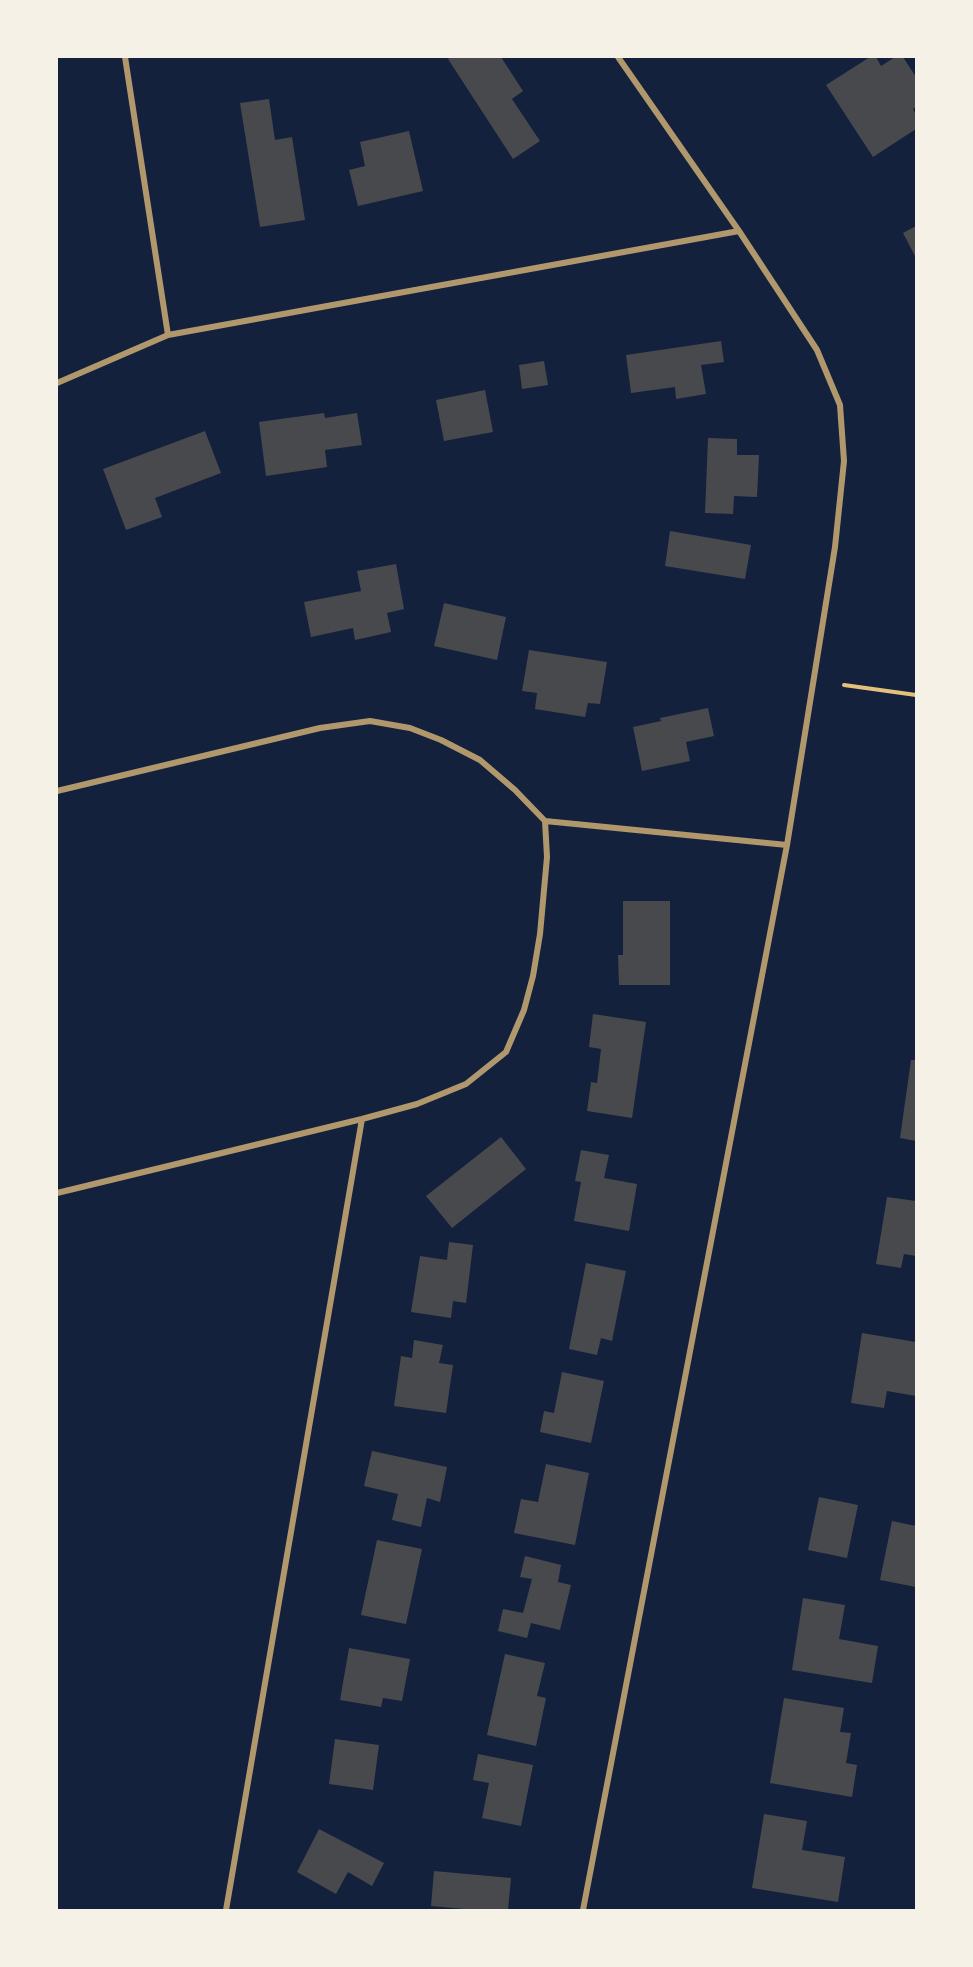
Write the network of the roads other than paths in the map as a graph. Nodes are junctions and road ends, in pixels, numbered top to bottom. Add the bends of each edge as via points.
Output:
1 (125, 57) edge
2 (618, 57) edge
3 (739, 231) junction
4 (168, 335) junction
5 (57, 383) edge
6 (57, 791) edge
7 (545, 822) junction
8 (787, 844) junction
9 (362, 1119) junction
10 (57, 1194) edge
11 (226, 1910) edge
12 (583, 1910) edge

1 - 4 street
2 - 3 street
3 - 4 street
3 - 8 street via 817,350 840,405 844,462 835,547
4 - 5 street
6 - 7 street via 320,728 370,722 410,728 480,760
7 - 8 street
7 - 9 street via 547,857 533,976 506,1052 466,1084 417,1104
8 - 12 street
9 - 10 street
9 - 11 street

